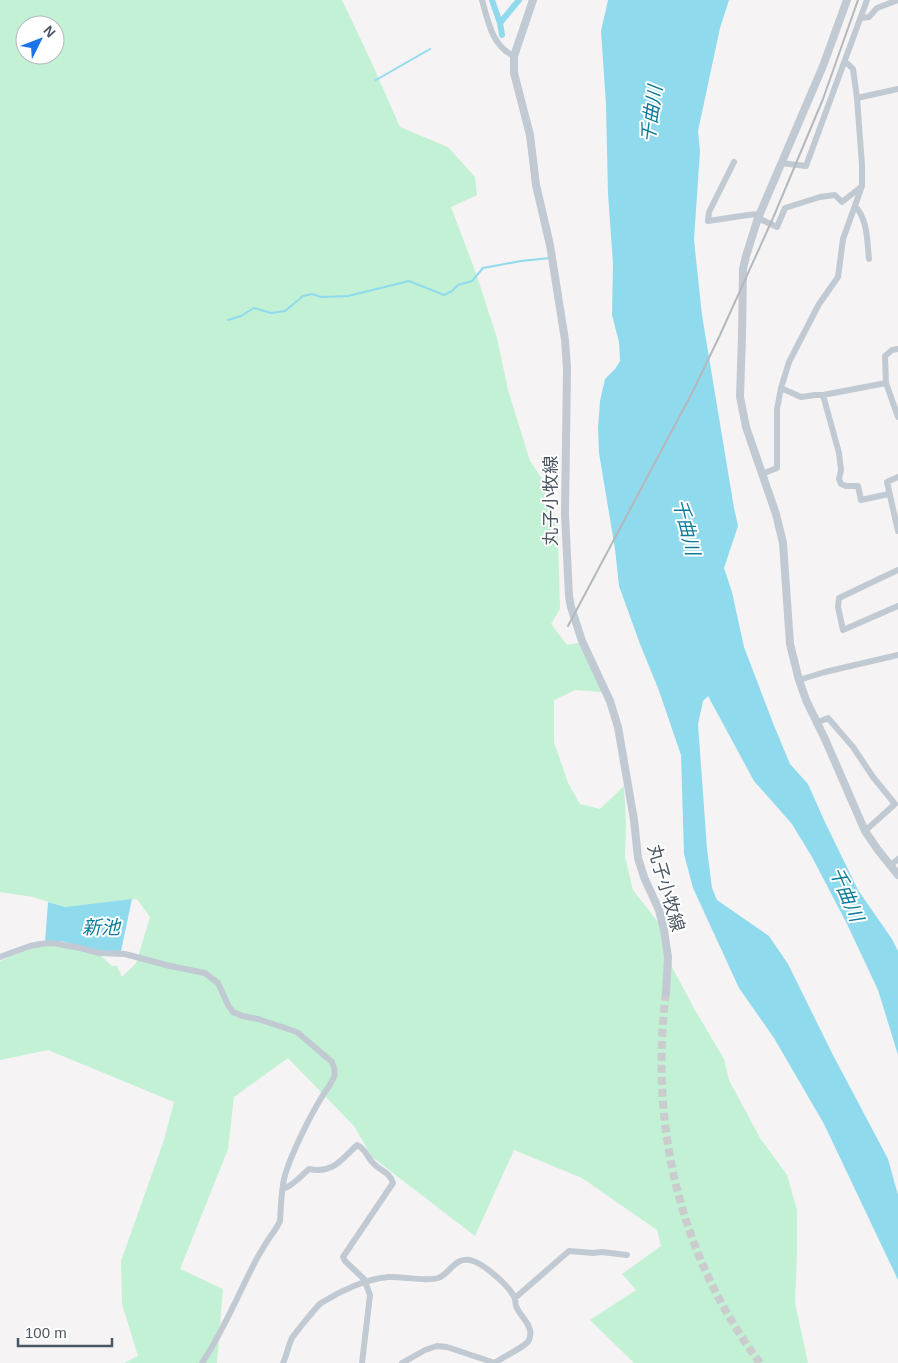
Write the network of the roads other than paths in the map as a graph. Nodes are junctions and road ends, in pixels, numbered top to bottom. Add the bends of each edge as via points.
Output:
1 (482, 0) edge
2 (533, 0) edge
3 (847, 0) edge
4 (867, 0) edge
5 (898, 0) edge
6 (861, 18) junction
7 (514, 56) junction
8 (845, 61) junction
9 (898, 89) edge
10 (857, 98) junction
11 (734, 162) dead end
12 (781, 163) junction
13 (862, 186) junction
14 (855, 206) junction
15 (759, 216) junction
16 (869, 259) dead end
17 (898, 349) edge
18 (886, 382) junction
19 (781, 388) junction
20 (823, 395) junction
21 (898, 417) edge
22 (762, 474) junction
23 (898, 477) edge
24 (889, 494) junction
25 (898, 531) edge
26 (898, 570) edge
27 (898, 606) edge
28 (898, 655) edge
29 (799, 680) junction
30 (816, 723) junction
31 (896, 806) edge
32 (866, 832) junction
33 (898, 859) edge
34 (890, 866) junction
35 (898, 875) edge
36 (0, 957) edge
37 (666, 993) tunnel mouth
38 (283, 1188) junction
39 (627, 1255) dead end
40 (366, 1283) junction
41 (515, 1298) junction
42 (410, 1361) edge
43 (202, 1363) edge
44 (283, 1363) edge
45 (362, 1363) edge
46 (402, 1363) edge
47 (495, 1363) edge

1 - 7 street via 492,33 500,46
2 - 7 street, 丸子小牧線
3 - 12 street via 823,66
4 - 6 street
5 - 6 street via 877,8 869,17
6 - 8 street
7 - 37 street, 丸子小牧線 via 514,73 530,135 536,185 550,245 565,340 565,522 569,596 582,641 610,701 618,727 639,863 664,930 668,957
8 - 10 street via 853,69
8 - 12 street via 806,166
9 - 10 street
10 - 13 street
11 - 15 street via 709,212 708,221
12 - 15 street
13 - 14 street
13 - 15 street via 842,202 835,195 785,208 777,227
14 - 16 street via 866,231
14 - 19 street via 842,239 838,277 800,338 788,362
15 - 22 street via 743,269 740,397
17 - 18 street via 885,356
18 - 20 street
18 - 21 street
19 - 20 street via 801,397
19 - 22 street via 777,409 777,468
20 - 24 street via 839,453 841,484 858,486 861,500
22 - 29 street via 783,543 790,644
23 - 24 street via 887,482
24 - 25 street
26 - 27 street via 839,598 843,630
28 - 29 street
29 - 30 street
30 - 31 street via 828,718
30 - 32 street
31 - 32 street
32 - 34 street
33 - 34 street
34 - 35 street
36 - 38 street via 30,946 53,943 99,953 125,954 205,972 218,983 233,1012 290,1028 310,1042 332,1062 336,1074 288,1166
38 - 40 street via 309,1169 327,1170 334,1166 357,1145 373,1164 391,1176 393,1183 343,1257
38 - 43 street via 277,1228 266,1242
39 - 41 street via 569,1251
40 - 41 street via 386,1277 439,1278 461,1260 473,1261 499,1278
40 - 44 street via 320,1304 293,1338
40 - 45 street via 370,1295
41 - 47 street via 516,1306 528,1323 529,1341
42 - 46 street
42 - 47 street via 437,1346

